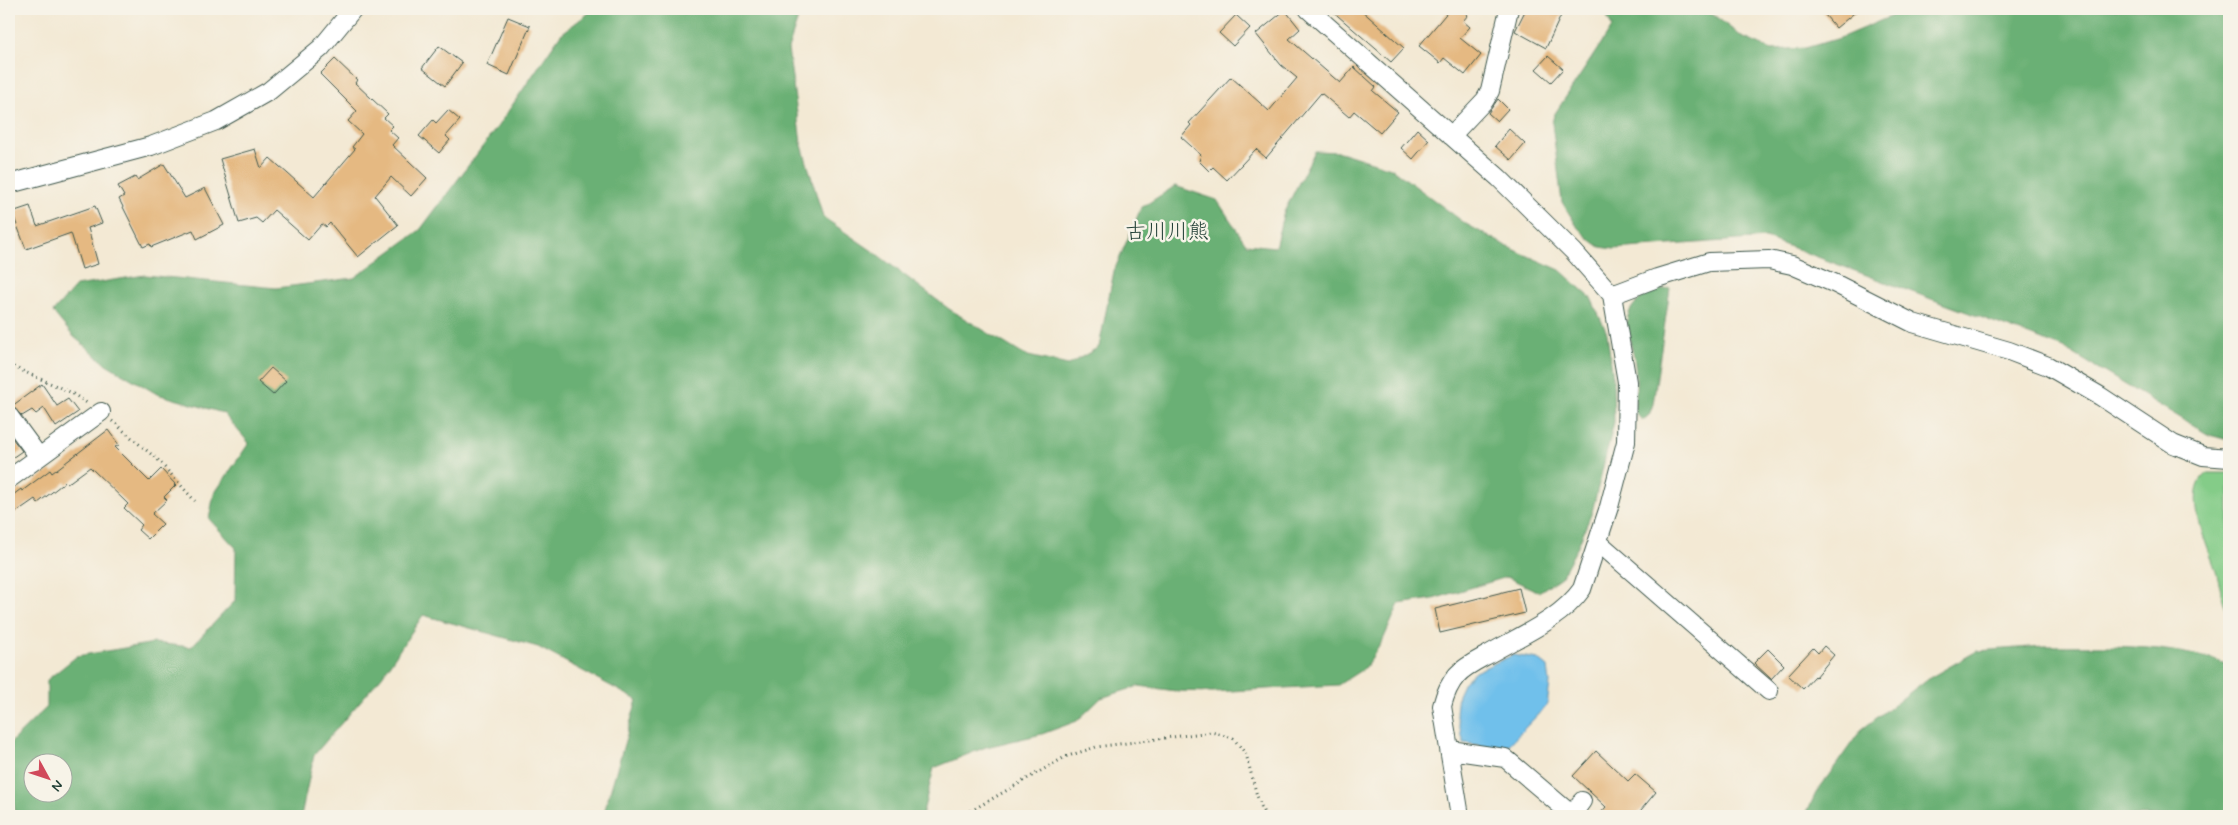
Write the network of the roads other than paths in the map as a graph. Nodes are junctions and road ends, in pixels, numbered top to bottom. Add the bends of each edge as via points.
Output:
1 (353, 9) edge
2 (1308, 9) edge
3 (1509, 9) edge
4 (1451, 136) junction
5 (9, 184) edge
6 (1612, 295) junction
7 (101, 412) dead end
8 (9, 416) edge
9 (39, 458) junction
10 (2229, 458) edge
11 (9, 479) edge
12 (1598, 542) junction
13 (1769, 691) dead end
14 (1450, 750) junction
15 (1582, 801) dead end
16 (1460, 816) edge

1 - 5 street via 321,48 269,91 216,120 151,146
2 - 4 street
3 - 4 street via 1490,91
4 - 6 street via 1574,252
6 - 10 street via 1709,262 1769,260 1792,265 1913,323 2048,366 2172,444 2203,456
6 - 12 street via 1627,382 1626,442
7 - 9 street
8 - 9 street
9 - 11 street
12 - 13 street
12 - 14 street via 1582,589 1567,608 1457,675 1442,706
14 - 15 street via 1505,758 1572,815
14 - 16 street

